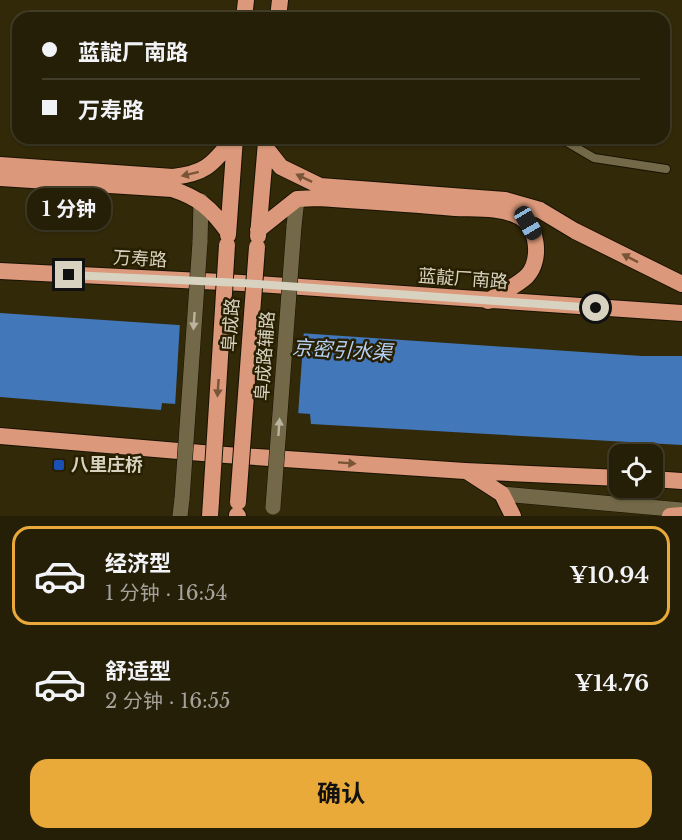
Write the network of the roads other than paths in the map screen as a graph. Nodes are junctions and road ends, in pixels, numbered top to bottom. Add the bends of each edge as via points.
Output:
1 (229, 144) edge
2 (235, 144) edge
3 (266, 144) edge
4 (267, 144) edge
5 (570, 144) edge
6 (0, 165) edge
7 (666, 169) dead end
8 (0, 178) edge
9 (297, 198) junction
10 (201, 201) junction
11 (227, 238) junction
12 (258, 239) junction
13 (0, 259) edge
14 (0, 272) edge
15 (26, 273) junction
16 (242, 283) joint
17 (682, 284) edge
18 (488, 301) junction
19 (682, 313) edge
20 (0, 436) edge
21 (25, 439) junction
22 (0, 446) edge
23 (465, 471) junction
24 (609, 478) edge
25 (663, 479) edge
26 (682, 480) edge
27 (502, 494) junction
28 (682, 510) edge
29 (209, 511) edge
30 (272, 511) edge
31 (238, 512) edge
32 (682, 515) edge
33 (180, 516) edge
34 (513, 516) edge
35 (670, 516) edge

1 -> 6 highway via 204,169 173,177
2 - 11 highway, 阜成路
3 - 12 highway, 阜成路
17 -> 4 highway via 531,207 505,200 320,186 281,167
5 - 7 lane via 594,158
8 - 10 highway via 172,189
9 - 12 highway
9 - 18 highway via 489,210 519,216 534,234 533,265 527,276
30 -> 9 street, 阜成路辅路, bridge
10 - 11 highway via 216,214
10 -> 33 street, bridge
11 -> 29 highway, 阜成路, bridge
12 - 31 highway, 阜成路, bridge
13 - 15 highway
14 - 15 highway, 万寿路
15 - 16 highway, 万寿路
16 - 18 highway, 蓝靛厂南路
18 - 19 highway, 蓝靛厂南路
20 - 21 highway
21 - 22 highway
21 -> 23 highway
23 - 24 highway
23 - 27 highway
25 - 26 highway
27 - 28 street
27 - 34 highway
32 - 35 highway

